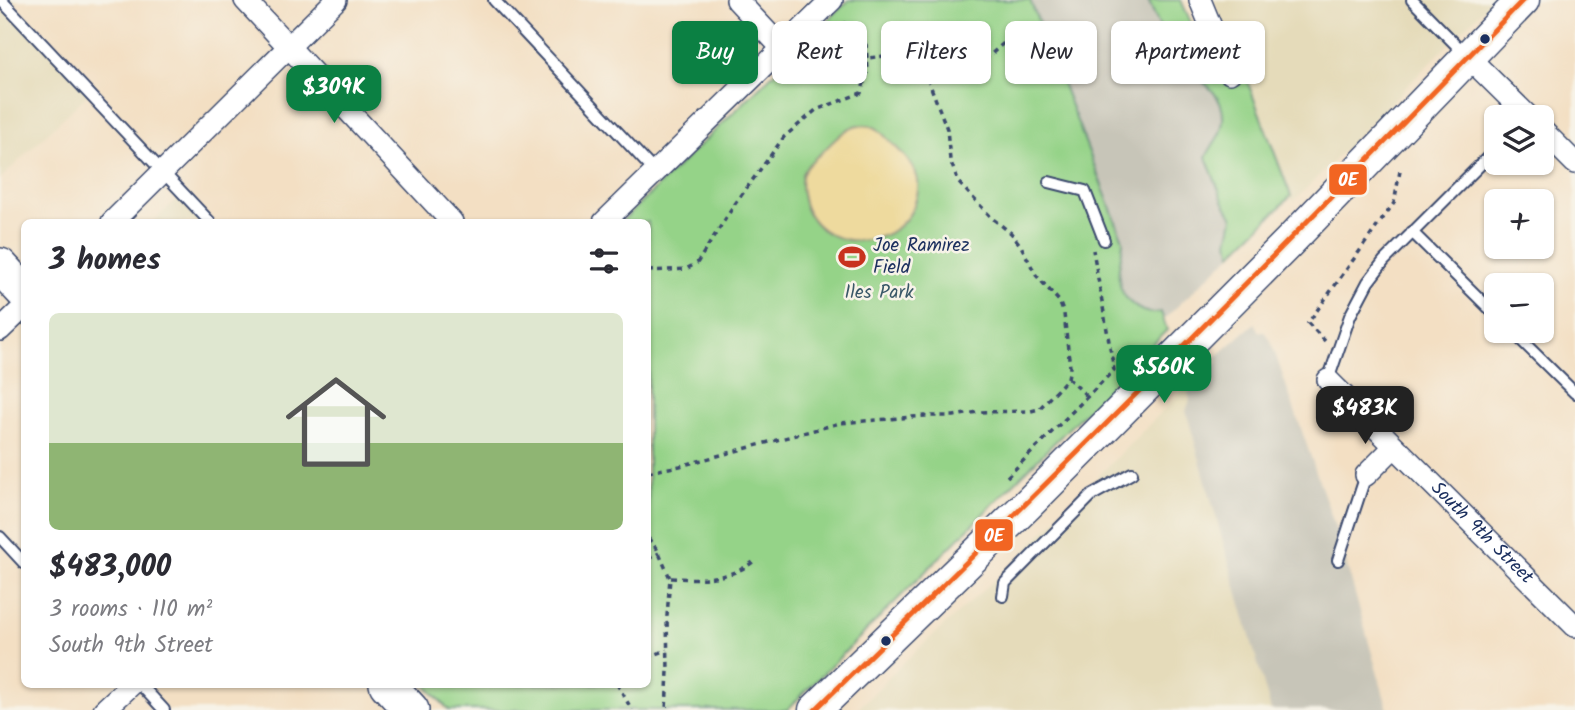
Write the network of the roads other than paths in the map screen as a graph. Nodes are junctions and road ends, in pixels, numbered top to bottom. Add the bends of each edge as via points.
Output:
1 (1, 0) edge
2 (245, 0) edge
3 (336, 0) edge
4 (494, 0) edge
5 (737, 0) edge
6 (1200, 0) edge
7 (1412, 0) edge
8 (1523, 0) edge
9 (836, 9) edge
10 (819, 21) edge
11 (1209, 21) edge
12 (772, 37) edge
13 (289, 46) junction
14 (1467, 56) junction
15 (772, 58) edge
16 (1517, 105) edge
17 (1554, 142) edge
18 (1484, 161) edge
19 (1575, 163) edge
20 (162, 172) junction
21 (655, 172) junction
22 (1049, 182) dead end
23 (115, 219) edge
24 (207, 219) edge
25 (449, 219) edge
26 (607, 219) edge
27 (1412, 232) junction
28 (1104, 240) dead end
29 (0, 266) edge
30 (21, 289) edge
31 (1484, 303) edge
32 (21, 310) edge
33 (0, 330) edge
34 (1524, 343) edge
35 (1328, 380) joint
36 (1575, 393) edge
37 (1394, 447) junction
38 (1132, 473) dead end
39 (1366, 475) joint
40 (0, 537) edge
41 (1338, 559) dead end
42 (21, 561) edge
43 (1003, 596) dead end
44 (1575, 626) edge
45 (128, 688) edge
46 (144, 688) edge
47 (391, 688) edge
48 (104, 710) edge
49 (164, 710) edge
50 (411, 710) edge
51 (815, 710) edge

1 - 20 lane
2 - 13 street
3 - 13 street
4 - 21 lane
5 - 12 street
6 - 11 street
7 - 14 lane
8 - 14 street
9 - 10 street
13 - 20 street
13 - 25 street
14 - 16 street
14 - 51 street via 1027,505
15 - 21 street
17 - 19 street
18 - 27 lane
20 - 23 street
20 - 24 lane
21 - 26 street
22 - 28 lane via 1085,191
27 - 31 lane
27 - 35 lane via 1368,282 1350,316
29 - 30 main road
32 - 33 street
34 - 36 lane
35 - 37 street, South 9th Street
37 - 39 street
37 - 44 street, South 9th Street
38 - 43 lane via 1092,495 1005,583
39 - 41 lane
40 - 42 lane
45 - 48 street
46 - 49 lane
47 - 50 main road

